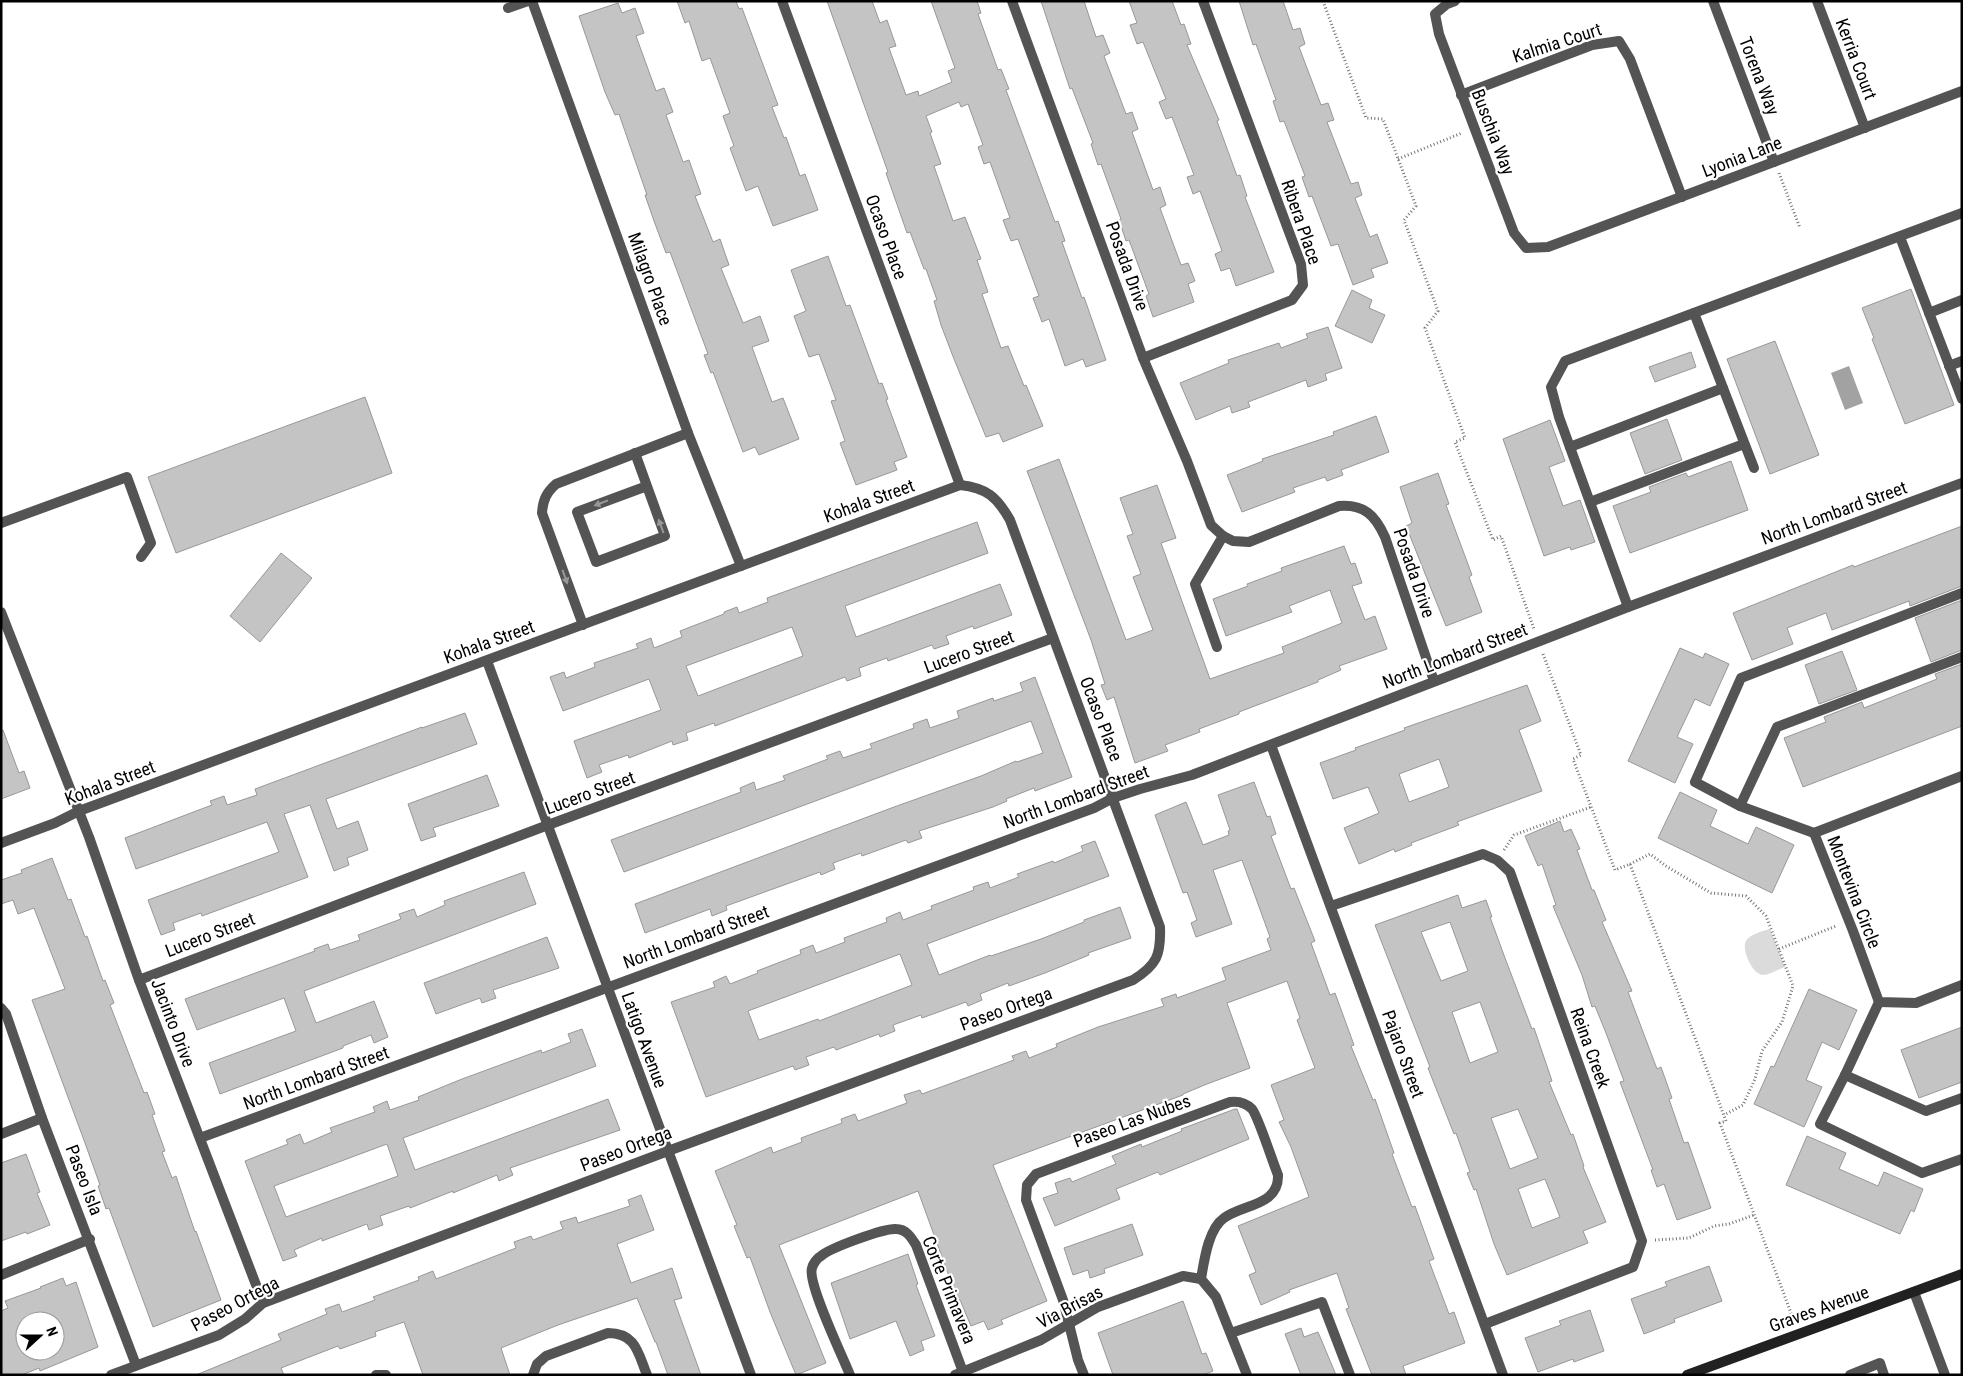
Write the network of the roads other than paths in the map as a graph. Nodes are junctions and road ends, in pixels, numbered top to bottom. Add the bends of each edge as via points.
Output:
1 (528, 1) edge
2 (532, 1) edge
3 (782, 1) edge
4 (1012, 1) edge
5 (1203, 1) edge
6 (1455, 1) edge
7 (1713, 1) edge
8 (1817, 1) edge
9 (508, 8) dead end
10 (1962, 91) edge
11 (1461, 95) junction
12 (1865, 128) junction
13 (1774, 162) junction
14 (1682, 197) junction
15 (1962, 214) edge
16 (1900, 237) junction
17 (1532, 248) joint
18 (1962, 300) edge
19 (1694, 313) junction
20 (1929, 313) junction
21 (1143, 358) junction
22 (1962, 361) edge
23 (1949, 366) junction
24 (1723, 388) junction
25 (1962, 399) edge
26 (688, 432) junction
27 (1744, 444) junction
28 (1570, 448) junction
29 (634, 453) junction
30 (1754, 468) dead end
31 (1962, 483) edge
32 (960, 485) junction
33 (647, 486) junction
34 (1590, 502) junction
35 (1, 523) edge
36 (1223, 536) junction
37 (141, 557) dead end
38 (741, 566) junction
39 (1962, 593) edge
40 (1628, 607) junction
41 (1, 612) edge
42 (583, 625) junction
43 (1053, 638) junction
44 (1217, 646) dead end
45 (1962, 658) edge
46 (487, 661) junction
47 (1434, 681) junction
48 (1271, 745) junction
49 (1962, 776) edge
50 (1113, 798) junction
51 (1740, 806) junction
52 (79, 811) junction
53 (548, 825) junction
54 (1814, 833) junction
55 (1, 843) edge
56 (1331, 906) junction
57 (1155, 962) joint
58 (138, 980) junction
59 (1962, 985) edge
60 (607, 987) junction
61 (1879, 1002) junction
62 (1, 1008) edge
63 (1845, 1075) junction
64 (1962, 1098) edge
65 (42, 1118) junction
66 (1, 1134) edge
67 (200, 1138) junction
68 (668, 1151) junction
69 (1962, 1159) edge
70 (90, 1240) junction
71 (1962, 1274) edge
72 (1, 1275) edge
73 (1201, 1279) junction
74 (1914, 1292) junction
75 (263, 1303) junction
76 (1070, 1324) junction
77 (1484, 1324) junction
78 (1231, 1333) junction
79 (136, 1365) junction
80 (959, 1373) edge
81 (111, 1375) edge
82 (376, 1375) edge
83 (386, 1375) edge
84 (533, 1375) edge
85 (647, 1375) edge
86 (751, 1375) edge
87 (850, 1375) edge
88 (1084, 1375) edge
89 (1247, 1375) edge
90 (1350, 1375) edge
91 (1504, 1375) edge
92 (1687, 1375) edge
93 (1850, 1375) edge
94 (1884, 1375) edge
95 (1945, 1375) edge

1 - 9 street
2 - 26 street, Milagro Place
3 - 32 street, Ocaso Place
4 - 21 street, Posada Drive
5 - 21 street, Ribera Place via 1301,264 1303,285 1292,300
6 - 11 street, Buschia Way via 1435,14
7 - 13 street, Torena Way
8 - 12 street, Kerria Court
10 - 12 street, Lyonia Lane
11 - 14 street, Kalmia Court via 1592,45 1619,41 1630,58
11 - 17 street, Buschia Way via 1514,233 1526,248
12 - 13 street, Lyonia Lane
13 - 14 street, Lyonia Lane
14 - 17 street, Lyonia Lane via 1548,248
15 - 16 street
16 - 19 street
16 - 20 street
18 - 20 street
19 - 24 street
19 - 28 street via 1565,361 1551,387
20 - 23 street
21 - 36 street, Posada Drive via 1211,524
22 - 23 street
23 - 25 street
24 - 27 street
24 - 28 street
26 - 29 street
26 - 38 street, Milagro Place
27 - 30 street
27 - 34 street
28 - 34 street
29 - 33 street
29 -> 42 street via 556,484 547,492 543,502 542,513
31 - 40 street, North Lombard Street
32 - 38 street, Kohala Street
32 - 43 street, Ocaso Place via 974,486 990,493 1001,504 1010,520
33 -> 33 street via 578,512 596,562 665,536
34 - 40 street
35 - 37 street via 127,477 151,544
36 - 44 street via 1195,584
36 - 47 street, Posada Drive via 1233,541 1249,542 1339,506 1354,505 1370,513 1380,524 1385,537
38 - 42 street, Kohala Street
39 - 51 street via 1741,678 1695,782
40 - 47 street, North Lombard Street
41 - 52 street, Jacinto Drive
42 - 46 street, Kohala Street
43 - 50 street, Ocaso Place
43 - 53 street, Lucero Street
45 - 51 street via 1777,728
46 - 52 street, Kohala Street
46 - 53 street, Latigo Avenue
47 - 48 street, North Lombard Street
48 - 50 street, North Lombard Street via 1192,775
48 - 56 street, Pajaro Street
49 - 54 street, Montevina Circle
50 - 57 street, Ocaso Place via 1160,927 1161,945
50 - 60 street, North Lombard Street via 1094,808
51 - 54 street
52 - 55 street, Kohala Street
52 - 58 street, Jacinto Drive
53 - 58 street, Lucero Street
53 - 60 street, Latigo Avenue
54 - 61 street, Montevina Circle
56 - 77 street, Pajaro Street
56 - 77 street, Reina Creek via 1483,854 1497,860 1510,872 1642,1241 1633,1267
57 - 68 street, Paseo Ortega via 1133,980
58 - 67 street, Jacinto Drive
59 - 61 street via 1916,1002
60 - 67 street, North Lombard Street
60 - 68 street, Latigo Avenue
61 - 63 street
62 - 65 street, Paseo Isla via 6,1014
63 - 64 street via 1926,1111
63 - 69 street via 1820,1124 1922,1173
65 - 66 street
65 - 70 street, Paseo Isla
67 - 75 street, Jacinto Drive
68 - 75 street, Paseo Ortega
68 - 86 street, Latigo Avenue
70 - 72 street
70 - 79 street, Paseo Isla
71 - 74 street, Graves Avenue
73 - 76 street, Via Brisas via 1182,1276 1098,1307
73 - 76 street, Paseo Las Nubes via 1206,1252 1223,1218 1272,1196 1278,1180 1256,1114 1244,1103 1230,1102 1036,1174 1027,1185 1026,1200
73 - 78 street via 1216,1297
74 - 92 street, Graves Avenue
74 - 95 street
75 - 79 street, Paseo Ortega via 219,1335
76 - 80 street, Via Brisas via 1041,1340
76 - 88 street, Paseo Las Nubes
77 - 91 street, Pajaro Street
78 - 89 street
78 - 90 street via 1322,1302
79 - 81 street, Paseo Ortega
80 - 87 street, Corte Primavera via 916,1245 911,1236 896,1229 828,1251 812,1268 816,1293
82 - 83 street
84 - 85 street via 537,1364 546,1356 608,1333 624,1336 636,1347
93 - 94 street via 1880,1363

